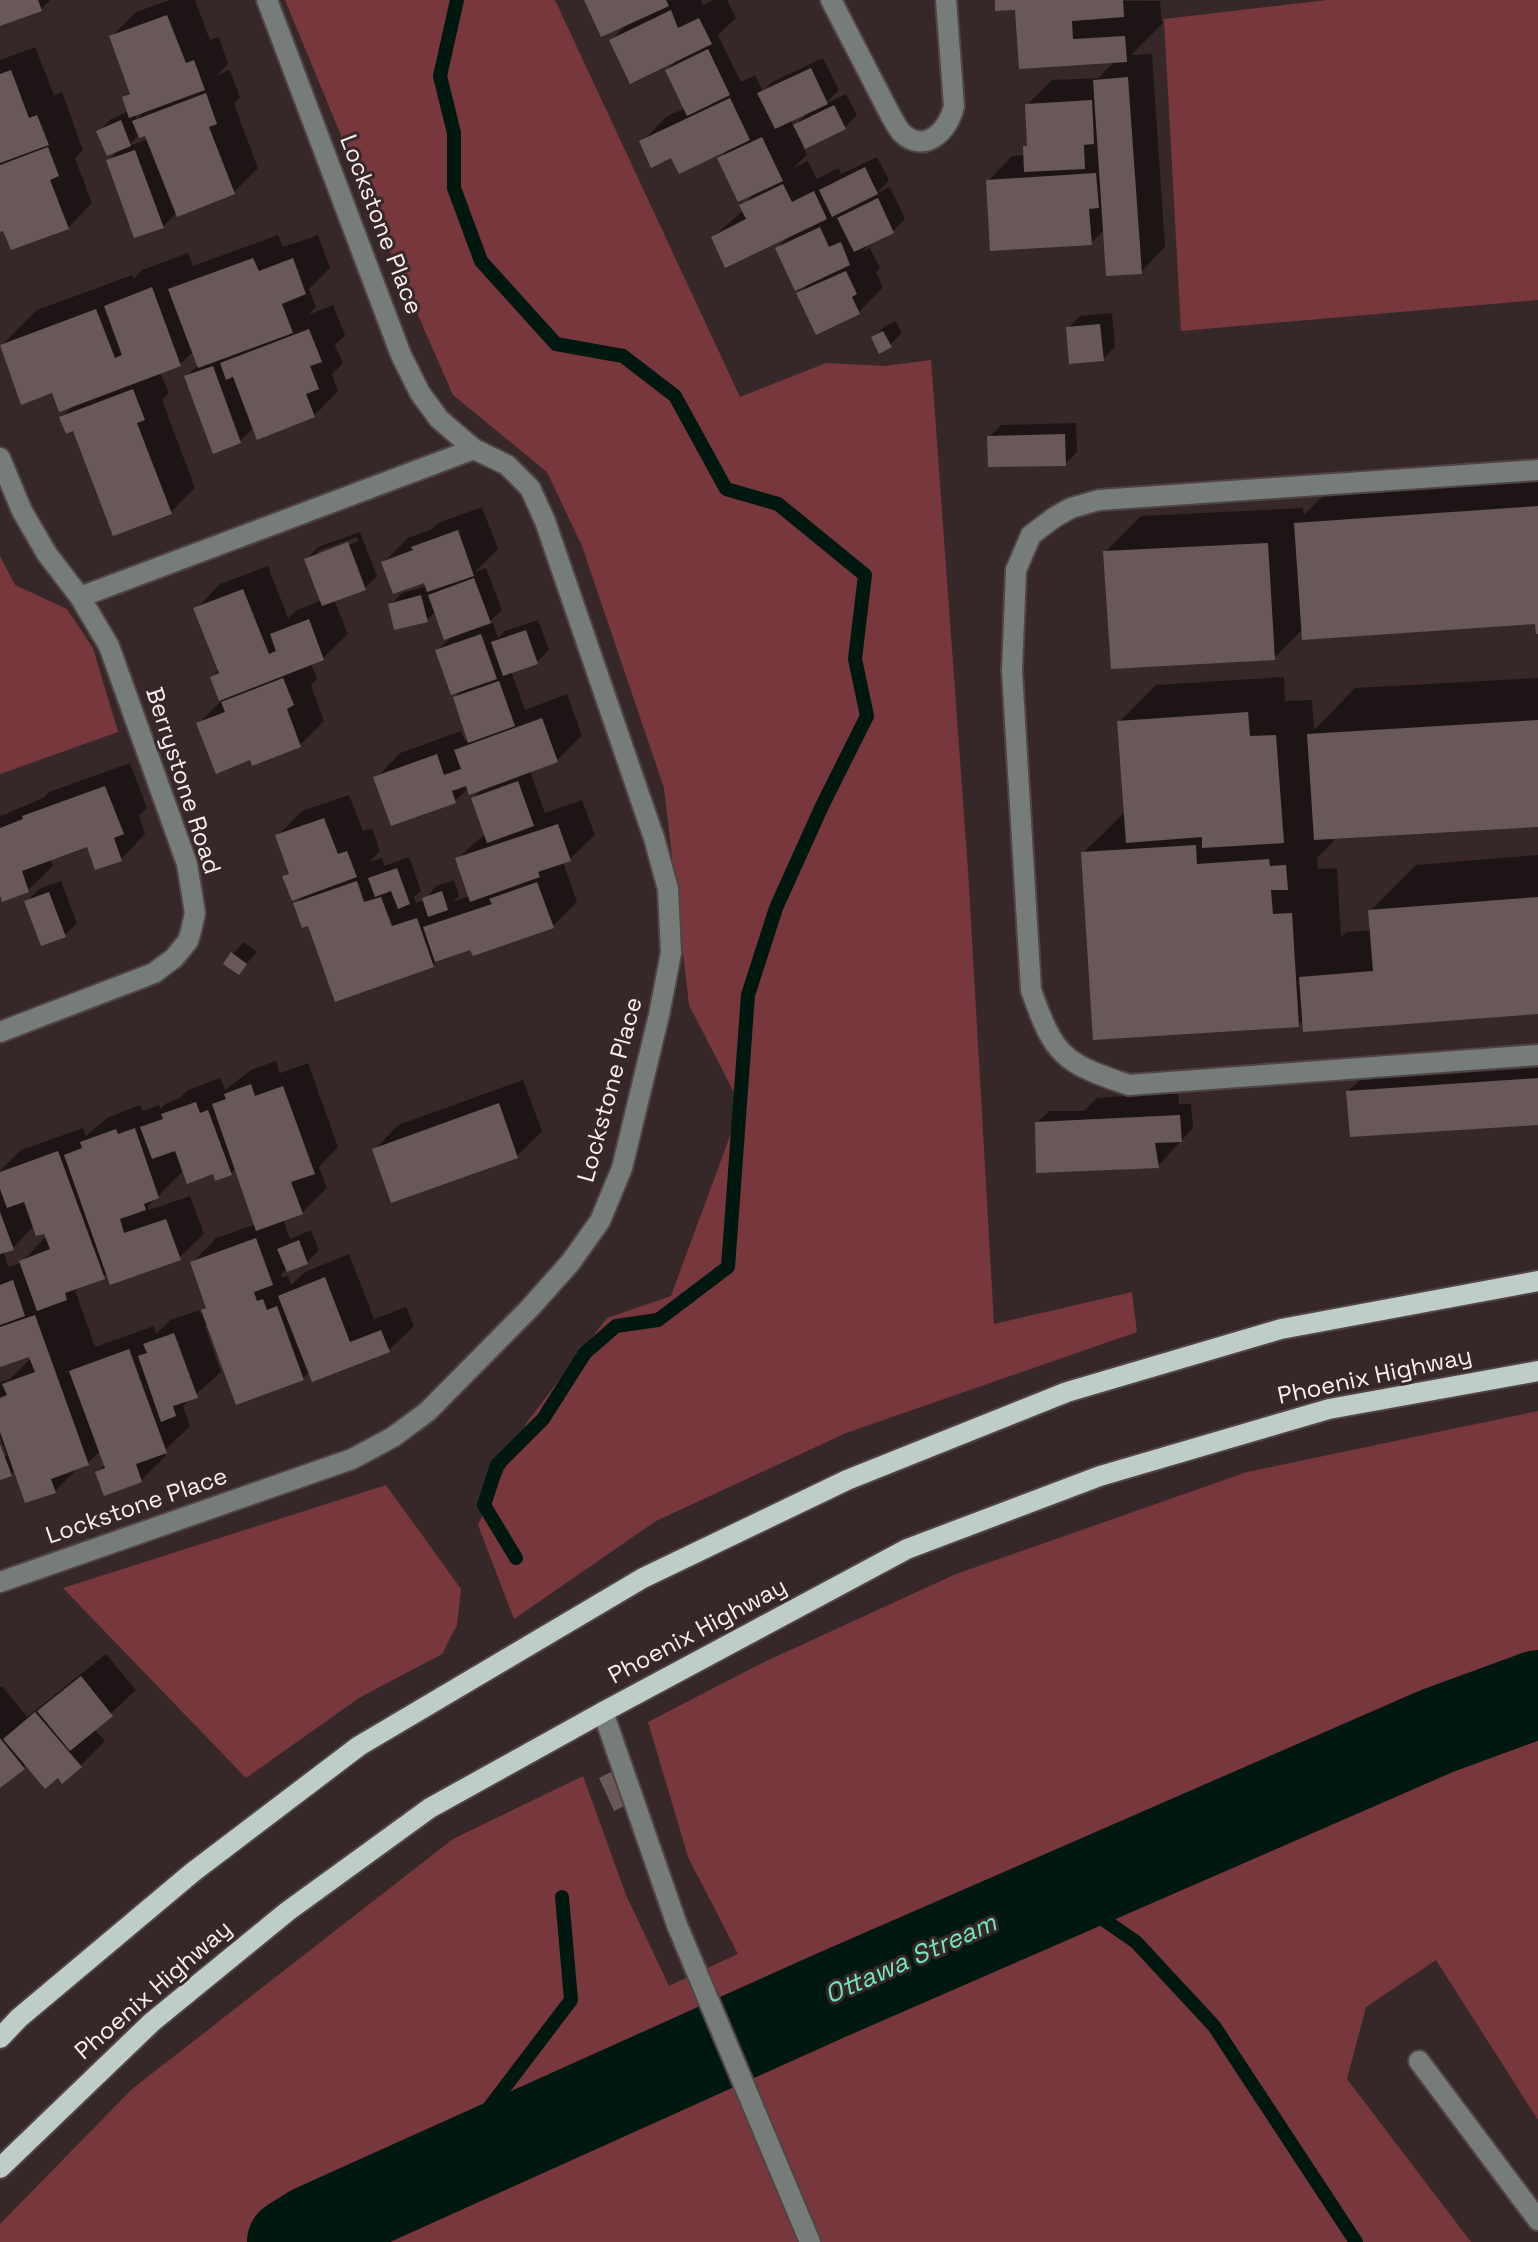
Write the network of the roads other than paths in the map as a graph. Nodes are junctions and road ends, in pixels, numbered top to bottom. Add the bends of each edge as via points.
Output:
1 (267, 0) edge
2 (831, 0) edge
3 (946, 0) edge
4 (474, 449) junction
5 (0, 458) edge
6 (1538, 470) edge
7 (80, 597) junction
8 (0, 1032) edge
9 (1538, 1055) edge
10 (1538, 1281) edge
11 (1538, 1371) edge
12 (0, 1582) edge
13 (603, 1712) junction
14 (0, 2038) edge
15 (1419, 2061) dead end
16 (0, 2168) edge
17 (1538, 2220) edge
18 (810, 2242) edge

1 - 4 street, Lockstone Place via 401,355 439,419
2 - 3 street via 891,116 903,134 917,140 944,131 954,106
4 - 7 street
4 - 12 street, Lockstone Place via 507,465 530,488 545,521 668,889 671,953 659,1015 622,1168 600,1221 529,1309 427,1412 393,1437 352,1459
5 - 7 street, Berrystone Road via 22,511
6 - 9 street via 1099,500 1071,508 1031,535 1016,570 1012,671 1031,990 1044,1029 1065,1057 1129,1085
7 - 8 street, Berrystone Road via 109,646 187,864 195,913 188,941 154,973
10 - 14 main road via 1281,1329 1067,1392 847,1480 643,1578 359,1746 193,1872
11 - 13 main road, Phoenix Highway via 1329,1409 1100,1476 907,1549
13 - 16 main road, Phoenix Highway via 430,1808 288,1911 152,2022
13 - 18 street via 677,1925
15 - 17 street

